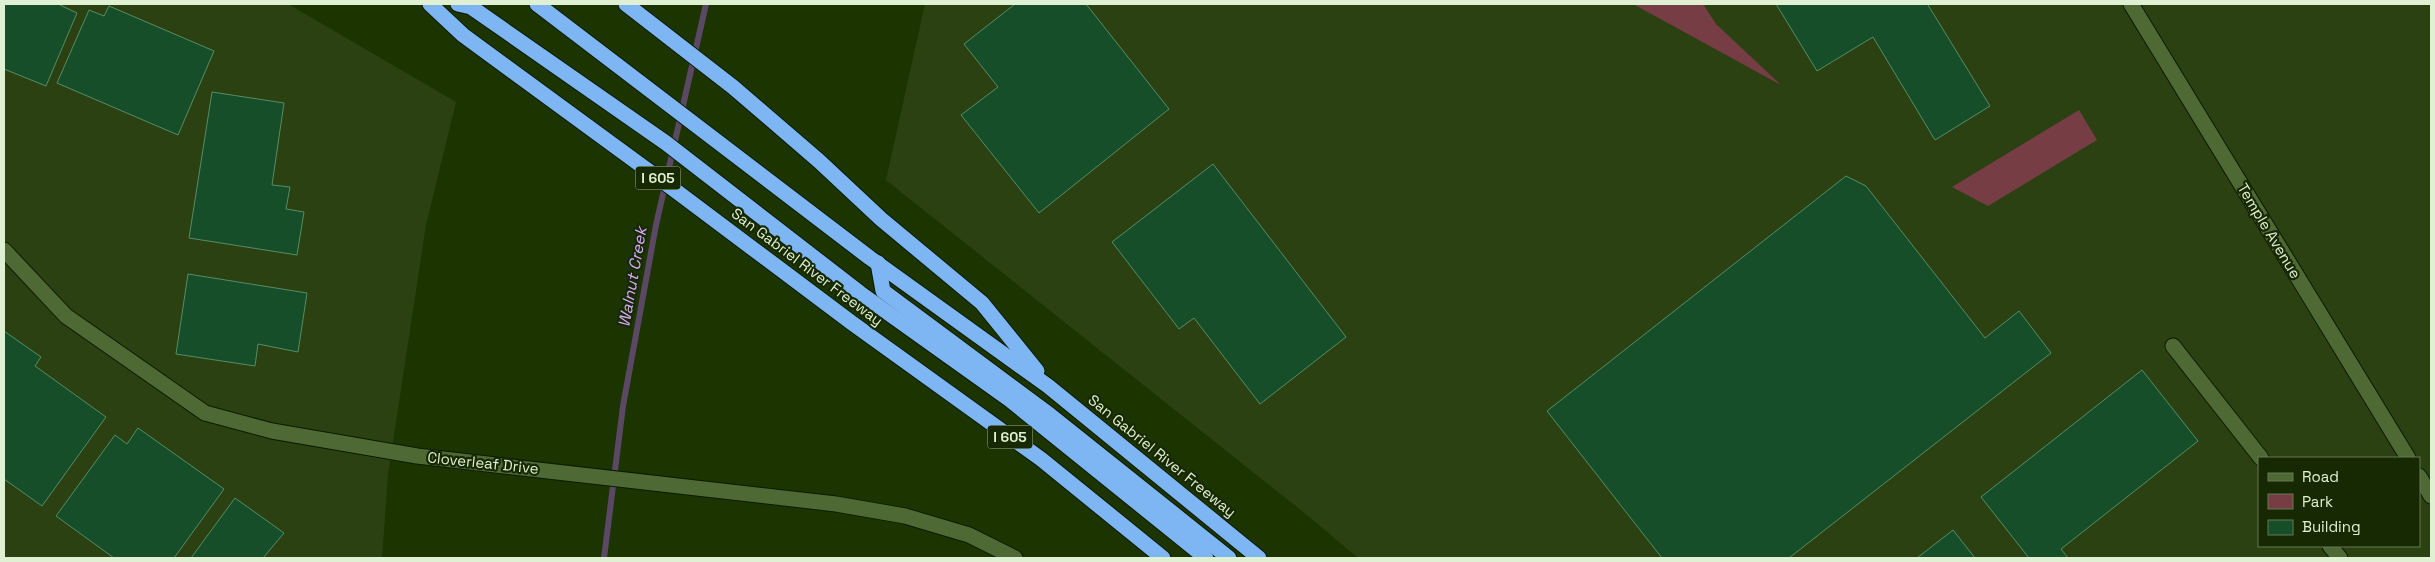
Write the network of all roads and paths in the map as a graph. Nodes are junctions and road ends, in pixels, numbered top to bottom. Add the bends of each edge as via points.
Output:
1 (430, 4) edge
2 (537, 4) edge
3 (626, 4) edge
4 (2131, 4) edge
5 (464, 6) edge
6 (4, 250) edge
7 (874, 261) junction
8 (2173, 346) dead end
9 (1048, 386) junction
10 (2260, 457) edge
11 (2407, 457) edge
12 (2420, 478) edge
13 (2431, 496) edge
14 (2331, 547) edge
15 (1014, 558) edge
16 (1163, 558) edge
17 (1206, 558) edge
18 (1229, 558) edge
19 (1260, 558) edge
20 (2340, 558) edge

1 - 16 highway, San Gabriel River Freeway / I 605 via 463,35 852,324 1041,459
2 - 7 highway, San Gabriel River Freeway
3 - 9 highway via 733,87 820,161 881,219 982,303
4 - 11 street, Temple Avenue
5 - 17 highway via 666,143 860,293 1010,400
6 - 15 street, Cloverleaf Drive via 66,316 206,413 272,431 417,456 836,504 905,516 969,535
7 - 9 highway, San Gabriel River Freeway
7 - 18 highway via 883,291 1058,421
8 - 10 street
9 - 19 highway, San Gabriel River Freeway
12 - 13 street
14 - 20 street

